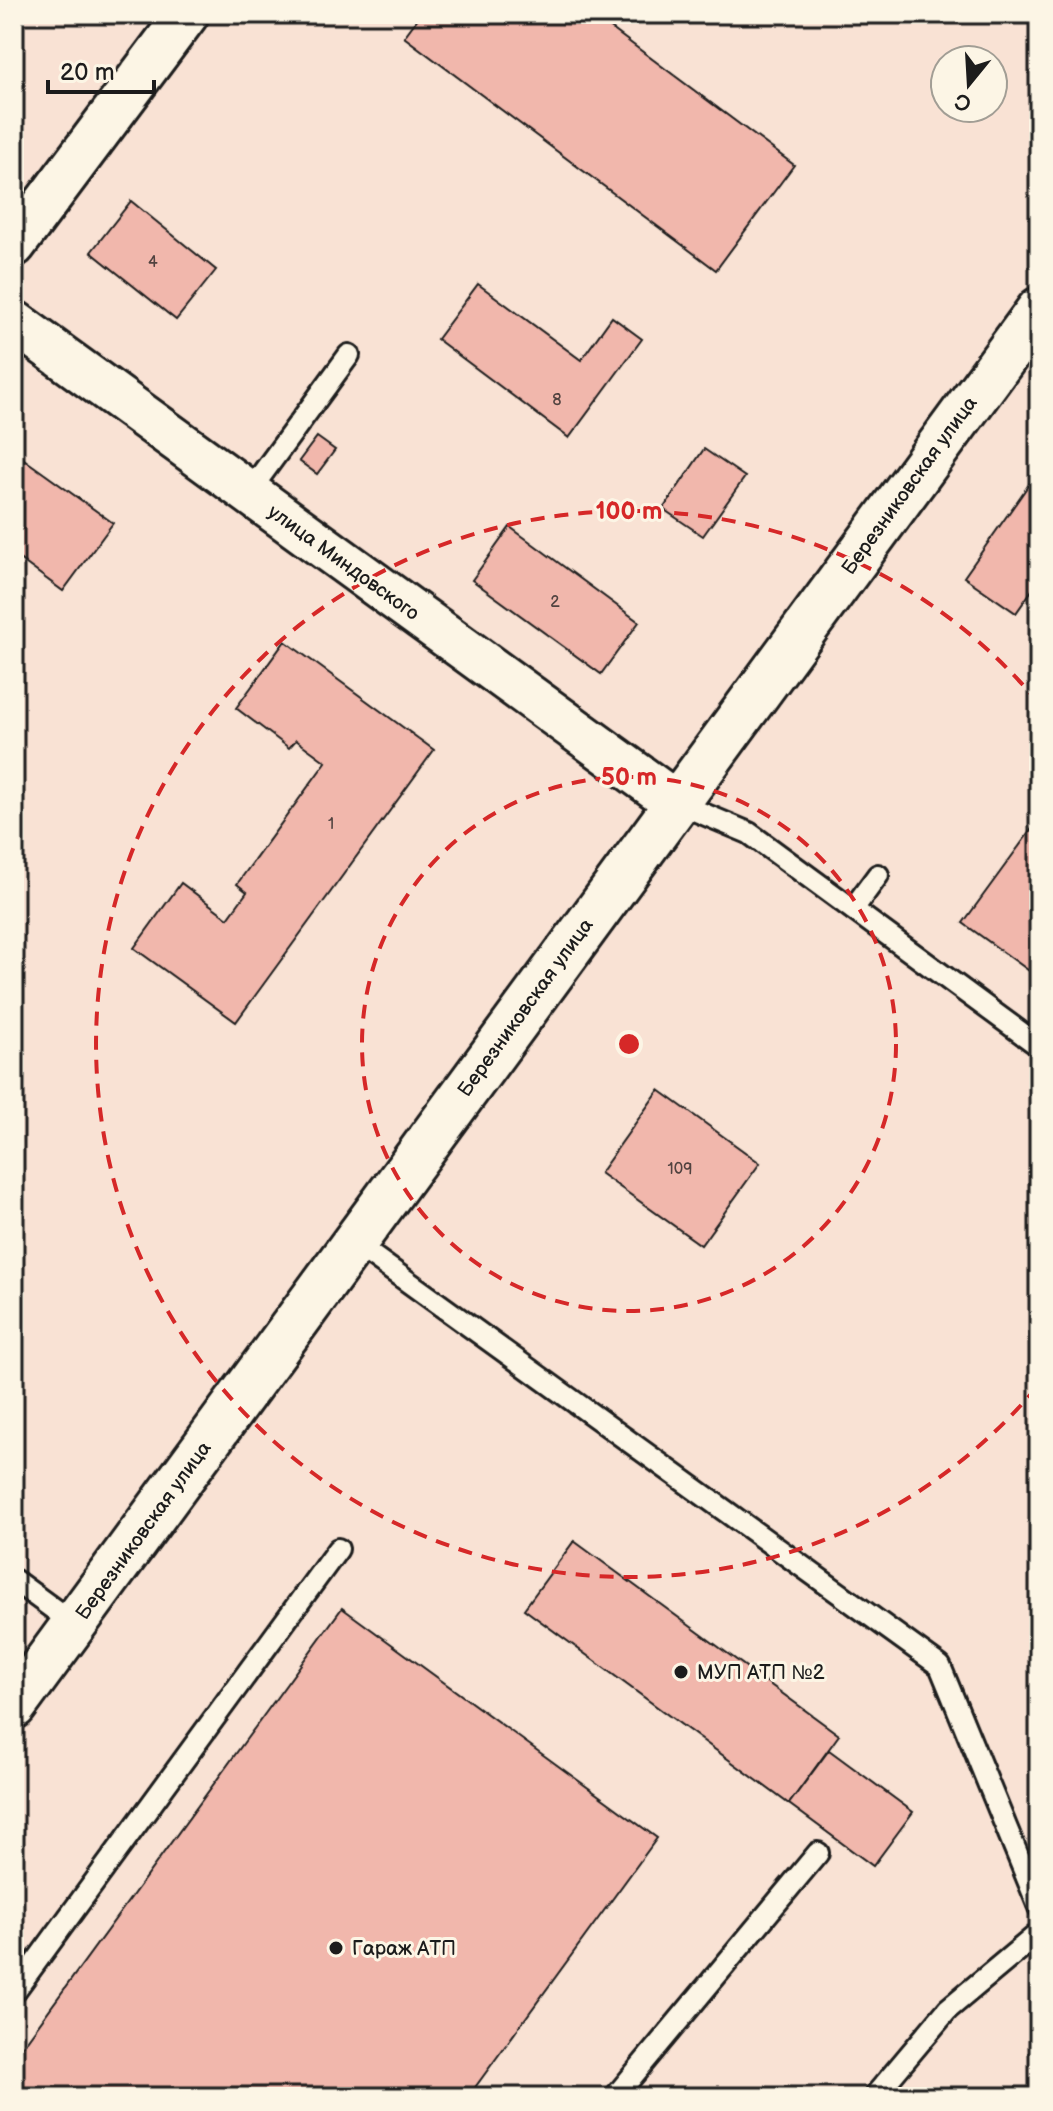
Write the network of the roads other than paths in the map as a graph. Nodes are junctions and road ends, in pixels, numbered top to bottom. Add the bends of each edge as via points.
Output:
1 (187, 14) edge
2 (14, 245) edge
3 (1039, 310) edge
4 (14, 322) edge
5 (349, 355) dead end
6 (248, 493) junction
7 (675, 802) junction
8 (878, 875) dead end
9 (853, 909) junction
10 (1039, 1046) edge
11 (353, 1242) junction
12 (338, 1549) dead end
13 (14, 1580) edge
14 (74, 1624) junction
15 (14, 1706) edge
16 (818, 1853) dead end
17 (1039, 1907) edge
18 (1039, 1933) edge
19 (14, 1992) edge
20 (615, 2097) edge
21 (874, 2097) edge

1 - 2 street
3 - 7 street, Березниковская улица
4 - 6 street, улица Миндовского
5 - 6 lane
6 - 7 street, улица Миндовского
7 - 9 lane via 749,833
7 - 11 street, Березниковская улица
8 - 9 lane
9 - 10 lane
11 - 14 street, Березниковская улица
11 - 17 lane via 940,1666
12 - 19 lane
13 - 14 lane
14 - 15 street, Березниковская улица
16 - 20 lane
18 - 21 lane via 948,2009

